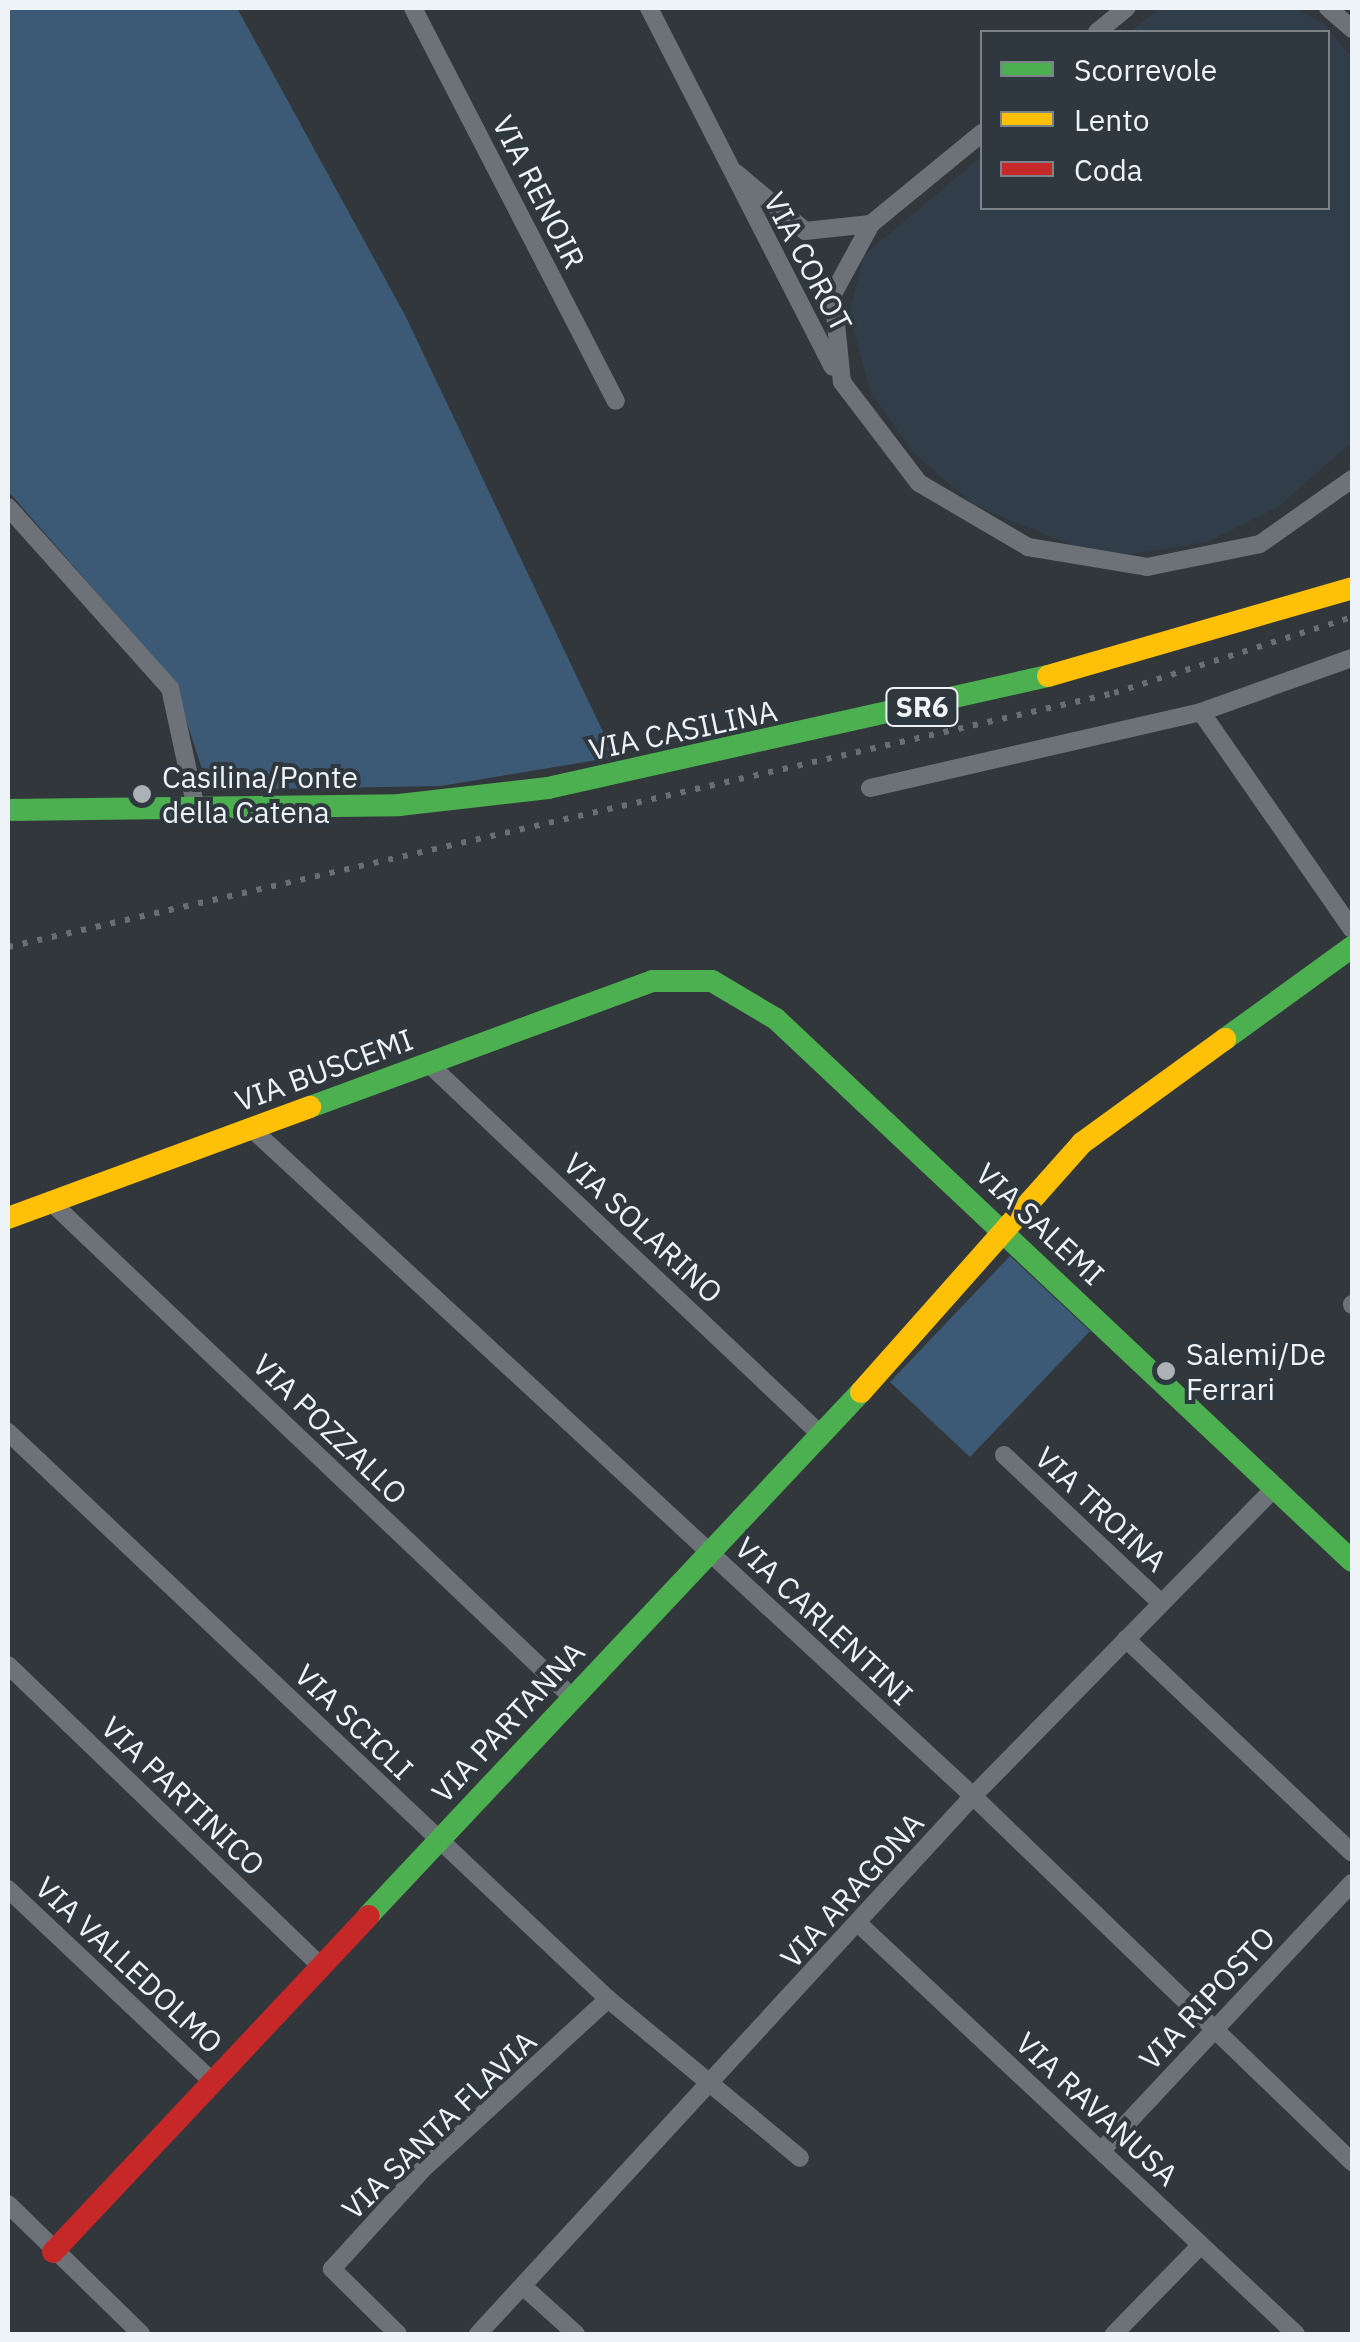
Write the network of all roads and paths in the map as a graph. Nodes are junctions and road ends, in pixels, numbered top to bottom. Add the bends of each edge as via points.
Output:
1 (413, 8) edge
2 (649, 8) edge
3 (1119, 10) edge
4 (1335, 10) edge
5 (1352, 29) edge
6 (1099, 30) edge
7 (980, 135) edge
8 (728, 166) junction
9 (871, 224) junction
10 (842, 382) junction
11 (616, 401) dead end
12 (1352, 478) edge
13 (8, 507) edge
14 (1352, 588) edge
15 (1352, 658) edge
16 (1201, 712) junction
17 (870, 788) dead end
18 (196, 808) junction
19 (8, 810) edge
20 (1352, 928) edge
21 (1352, 947) edge
22 (661, 979) joint
23 (428, 1063) junction
24 (252, 1129) junction
25 (50, 1200) junction
26 (8, 1218) edge
27 (1009, 1235) junction
28 (8, 1432) edge
29 (819, 1433) junction
30 (1004, 1455) dead end
31 (1274, 1489) junction
32 (708, 1552) junction
33 (1352, 1561) edge
34 (1161, 1603) junction
35 (1126, 1639) junction
36 (8, 1665) edge
37 (573, 1698) junction
38 (974, 1796) junction
39 (438, 1841) junction
40 (1352, 1854) edge
41 (1352, 1883) edge
42 (8, 1889) edge
43 (859, 1924) junction
44 (321, 1966) junction
45 (608, 1999) junction
46 (1214, 2031) junction
47 (212, 2081) junction
48 (711, 2087) junction
49 (1102, 2150) junction
50 (800, 2158) dead end
51 (1352, 2162) edge
52 (8, 2204) edge
53 (1201, 2245) junction
54 (52, 2252) junction
55 (524, 2287) junction
56 (141, 2334) edge
57 (398, 2334) edge
58 (478, 2334) edge
59 (576, 2334) edge
60 (1114, 2334) edge
61 (1296, 2334) edge

1 - 11 street, VIA RENOIR
2 - 8 street, VIA COROT
3 - 6 street
4 - 5 street
7 - 9 street
8 - 9 street, VIA COROT via 805,231
8 - 10 street, VIA COROT
9 - 10 street via 833,294
10 - 12 street, VIA COROT via 886,448 936,497 1014,542 1084,563 1160,567 1231,554 1306,518
13 - 18 street via 170,688
14 - 18 street, VIA CASILINA / SR6 via 1125,659 584,781 430,803
15 - 16 street
16 - 17 street
16 - 20 street
18 - 19 street, VIA CASILINA / SR6
21 - 27 street, VIA PARTANNA via 1116,1113
22 - 23 street, VIA BUSCEMI
22 - 27 street, VIA SALEMI via 704,980 752,1000
23 - 24 street, VIA BUSCEMI
23 - 29 street, VIA SOLARINO
24 - 25 street, VIA BUSCEMI
24 - 32 street, VIA CARLENTINI
25 - 26 street, VIA BUSCEMI
25 - 37 street, VIA POZZALLO
27 - 29 street, VIA PARTANNA
27 - 31 street, VIA SALEMI
28 - 39 street, VIA SCICLI
29 - 32 street, VIA PARTANNA
30 - 34 street, VIA TROINA
31 - 33 street, VIA SALEMI
31 - 34 street, VIA ARAGONA
32 - 37 street, VIA PARTANNA
32 - 38 street, VIA CARLENTINI
34 - 35 street, VIA ARAGONA
35 - 38 street, VIA ARAGONA
35 - 40 street
36 - 44 street, VIA PARTINICO
37 - 39 street, VIA PARTANNA
38 - 43 street, VIA ARAGONA
38 - 46 street, VIA CARLENTINI
39 - 44 street, VIA PARTANNA
39 - 45 street, VIA SCICLI
41 - 46 street, VIA RIPOSTO
42 - 47 street, VIA VALLEDOLMO
43 - 48 street, VIA ARAGONA
43 - 49 street, VIA RAVANUSA
44 - 47 street, VIA PARTANNA
45 - 48 street, VIA SCICLI
45 - 57 street, VIA SANTA FLAVIA via 422,2170 332,2268
46 - 49 street, VIA RIPOSTO
46 - 51 street, VIA CARLENTINI
47 - 54 street, VIA PARTANNA
48 - 50 street, VIA SCICLI
48 - 55 street, VIA ARAGONA
49 - 53 street, VIA RAVANUSA
52 - 54 street
53 - 60 street
53 - 61 street, VIA RAVANUSA
54 - 56 street
55 - 58 street, VIA ARAGONA
55 - 59 street

